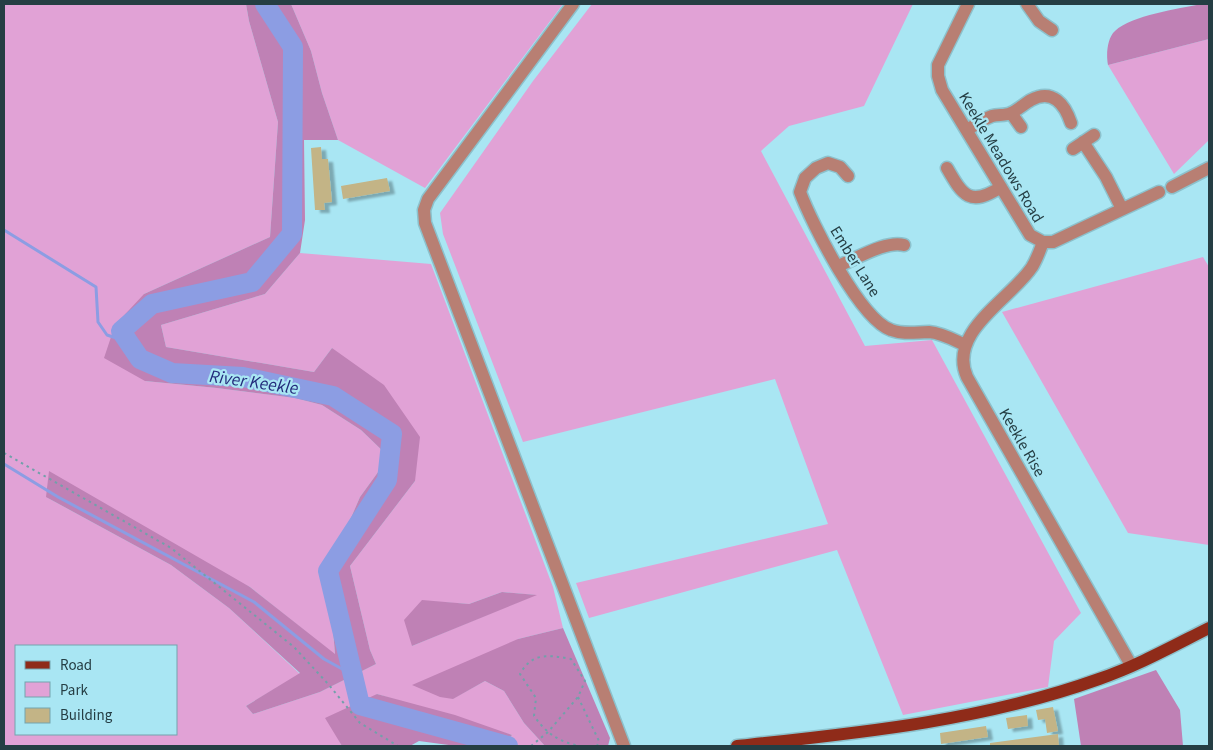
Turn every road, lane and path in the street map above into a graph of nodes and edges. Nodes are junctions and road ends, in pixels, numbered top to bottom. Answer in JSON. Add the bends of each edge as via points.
{"nodes":[{"id":1,"x":574,"y":4,"type":"edge"},
{"id":2,"x":968,"y":4,"type":"edge"},
{"id":3,"x":1027,"y":4,"type":"edge"},
{"id":4,"x":1052,"y":30,"type":"dead end"},
{"id":5,"x":1012,"y":113,"type":"junction"},
{"id":6,"x":1071,"y":123,"type":"dead end"},
{"id":7,"x":1020,"y":128,"type":"dead end"},
{"id":8,"x":968,"y":130,"type":"junction"},
{"id":9,"x":1094,"y":135,"type":"dead end"},
{"id":10,"x":947,"y":168,"type":"dead end"},
{"id":11,"x":1209,"y":168,"type":"edge"},
{"id":12,"x":848,"y":176,"type":"dead end"},
{"id":13,"x":1172,"y":186,"type":"dead end"},
{"id":14,"x":1001,"y":187,"type":"junction"},
{"id":15,"x":1160,"y":192,"type":"dead end"},
{"id":16,"x":1122,"y":208,"type":"junction"},
{"id":17,"x":1043,"y":242,"type":"junction"},
{"id":18,"x":904,"y":244,"type":"dead end"},
{"id":19,"x":838,"y":266,"type":"junction"},
{"id":20,"x":965,"y":345,"type":"junction"},
{"id":21,"x":4,"y":453,"type":"edge"},
{"id":22,"x":1209,"y":628,"type":"edge"},
{"id":23,"x":1131,"y":665,"type":"junction"},
{"id":24,"x":578,"y":697,"type":"junction"},
{"id":25,"x":548,"y":732,"type":"junction"},
{"id":26,"x":398,"y":746,"type":"edge"},
{"id":27,"x":531,"y":746,"type":"edge"},
{"id":28,"x":579,"y":746,"type":"edge"},
{"id":29,"x":597,"y":746,"type":"edge"},
{"id":30,"x":624,"y":746,"type":"edge"},
{"id":31,"x":737,"y":746,"type":"edge"}],
"edges":[{"from":1,"to":30,"type":"street","via":[[428,199],[424,210],[425,224]]},
{"from":2,"to":8,"type":"street","name":"Keekle Meadows Road","via":[[937,73],[942,90]]},
{"from":3,"to":4,"type":"street","via":[[1039,21]]},
{"from":5,"to":6,"type":"street","via":[[1033,99],[1048,96],[1064,106]]},
{"from":5,"to":7,"type":"street"},
{"from":5,"to":8,"type":"street","via":[[991,117]]},
{"from":8,"to":14,"type":"street","name":"Keekle Meadows Road"},
{"from":9,"to":16,"type":"street","via":[[1078,145],[1106,177]]},
{"from":10,"to":14,"type":"street","via":[[962,192],[970,197],[980,198]]},
{"from":11,"to":13,"type":"street"},
{"from":12,"to":19,"type":"street","name":"Ember Lane","via":[[840,166],[828,163],[805,178],[800,192],[813,223]]},
{"from":14,"to":17,"type":"street","name":"Keekle Meadows Road","via":[[1027,231]]},
{"from":15,"to":16,"type":"street","name":"Keekle Meadows Road"},
{"from":16,"to":17,"type":"street","name":"Keekle Meadows Road","via":[[1057,241]]},
{"from":17,"to":20,"type":"street","via":[[1032,267],[974,328]]},
{"from":18,"to":19,"type":"street","via":[[887,245]]},
{"from":19,"to":20,"type":"street","name":"Ember Lane","via":[[855,296],[878,322],[890,330],[931,332]]},
{"from":20,"to":23,"type":"street","name":"Keekle Rise","via":[[963,363],[967,377]]},
{"from":21,"to":26,"type":"path","via":[[170,548],[294,647],[360,723]]},
{"from":22,"to":23,"type":"main road"},
{"from":23,"to":31,"type":"main road","via":[[1100,679],[976,714],[907,727]]},
{"from":24,"to":25,"type":"path"},
{"from":24,"to":25,"type":"path","via":[[585,681],[571,658],[534,658],[524,666],[520,674],[536,698],[534,716]]},
{"from":24,"to":29,"type":"path","via":[[599,741]]},
{"from":25,"to":27,"type":"path"},
{"from":25,"to":28,"type":"path","via":[[562,742]]}]}
